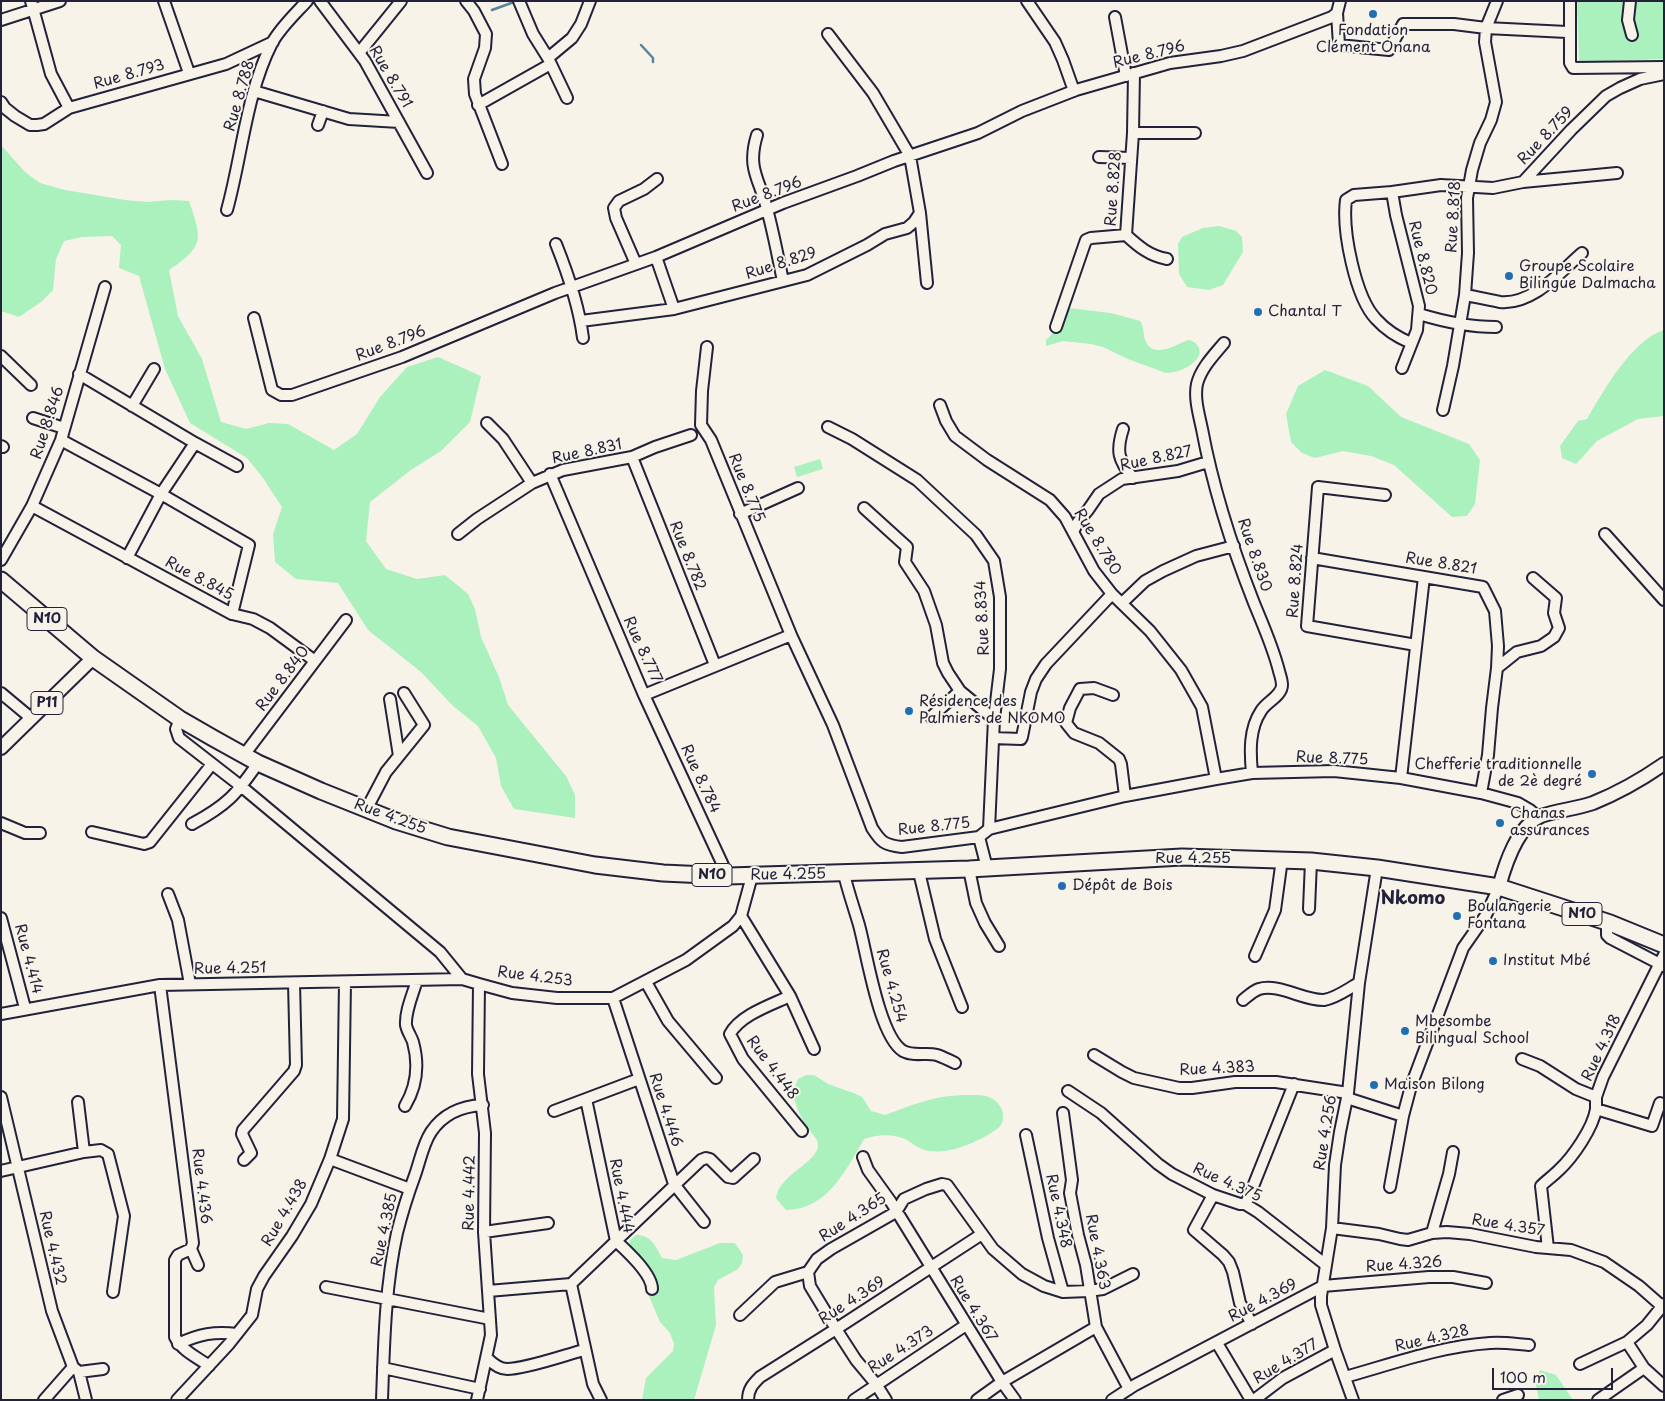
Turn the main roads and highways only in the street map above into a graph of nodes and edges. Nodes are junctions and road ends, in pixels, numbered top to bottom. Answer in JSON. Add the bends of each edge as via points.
{"nodes":[{"id":1,"x":1,"y":580,"type":"edge"},
{"id":2,"x":93,"y":658,"type":"junction"},
{"id":3,"x":1,"y":748,"type":"edge"},
{"id":4,"x":1664,"y":764,"type":"edge"},
{"id":5,"x":1499,"y":887,"type":"junction"},
{"id":6,"x":1664,"y":944,"type":"edge"}],
"edges":[{"from":1,"to":2,"type":"highway","number":"N10"},
{"from":2,"to":3,"type":"main road","number":"P11"},
{"from":2,"to":5,"type":"highway","name":"Rue 4.255","number":"N10","via":[[180,719],[258,763],[396,822],[448,837],[534,854],[663,873],[728,876],[969,870],[1182,857],[1282,859],[1377,868]]},
{"from":4,"to":5,"type":"main road","via":[[1616,794],[1591,804],[1538,817],[1516,841]]},
{"from":5,"to":6,"type":"highway","number":"N10"}]}
